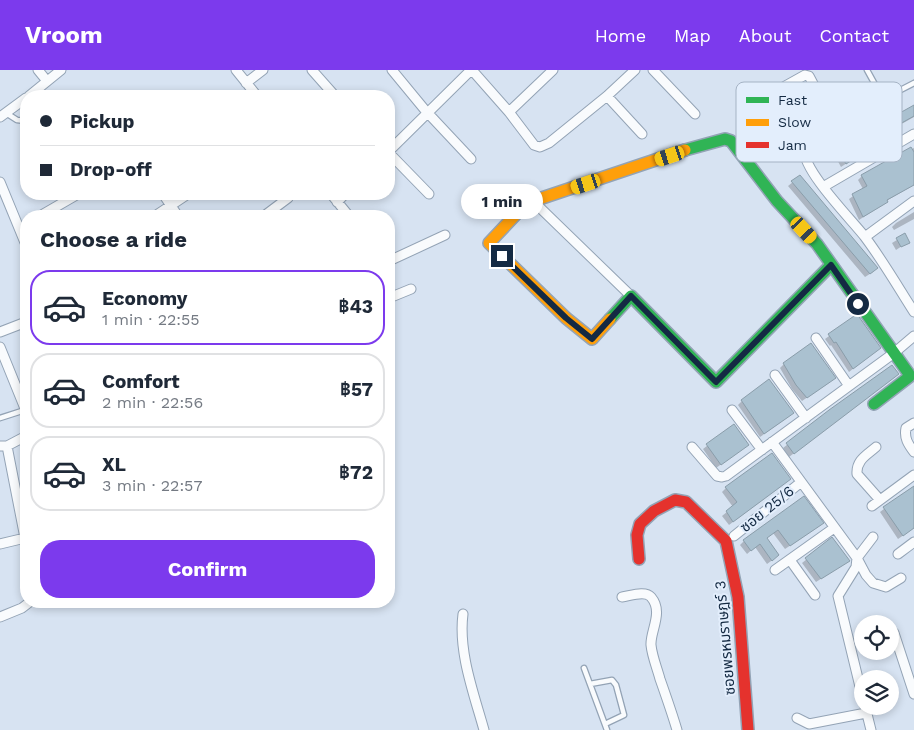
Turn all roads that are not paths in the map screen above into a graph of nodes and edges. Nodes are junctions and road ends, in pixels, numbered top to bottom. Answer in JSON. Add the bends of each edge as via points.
{"nodes":[{"id":1,"x":38,"y":70,"type":"edge"},
{"id":2,"x":61,"y":70,"type":"edge"},
{"id":3,"x":236,"y":70,"type":"edge"},
{"id":4,"x":263,"y":70,"type":"edge"},
{"id":5,"x":312,"y":70,"type":"edge"},
{"id":6,"x":392,"y":70,"type":"edge"},
{"id":7,"x":471,"y":70,"type":"edge"},
{"id":8,"x":553,"y":70,"type":"edge"},
{"id":9,"x":635,"y":70,"type":"edge"},
{"id":10,"x":653,"y":70,"type":"edge"},
{"id":11,"x":868,"y":70,"type":"edge"},
{"id":12,"x":47,"y":81,"type":"junction"},
{"id":13,"x":793,"y":82,"type":"edge"},
{"id":14,"x":813,"y":82,"type":"edge"},
{"id":15,"x":874,"y":82,"type":"edge"},
{"id":16,"x":246,"y":83,"type":"junction"},
{"id":17,"x":914,"y":83,"type":"edge"},
{"id":18,"x":902,"y":89,"type":"edge"},
{"id":19,"x":36,"y":90,"type":"edge"},
{"id":20,"x":252,"y":90,"type":"edge"},
{"id":21,"x":330,"y":90,"type":"edge"},
{"id":22,"x":606,"y":96,"type":"junction"},
{"id":23,"x":20,"y":103,"type":"edge"},
{"id":24,"x":427,"y":112,"type":"junction"},
{"id":25,"x":509,"y":112,"type":"junction"},
{"id":26,"x":695,"y":114,"type":"dead end"},
{"id":27,"x":3,"y":115,"type":"edge"},
{"id":28,"x":20,"y":120,"type":"edge"},
{"id":29,"x":642,"y":134,"type":"dead end"},
{"id":30,"x":914,"y":134,"type":"edge"},
{"id":31,"x":902,"y":141,"type":"edge"},
{"id":32,"x":395,"y":146,"type":"edge"},
{"id":33,"x":736,"y":148,"type":"edge"},
{"id":34,"x":395,"y":158,"type":"edge"},
{"id":35,"x":471,"y":159,"type":"dead end"},
{"id":36,"x":747,"y":162,"type":"edge"},
{"id":37,"x":808,"y":162,"type":"edge"},
{"id":38,"x":866,"y":162,"type":"edge"},
{"id":39,"x":0,"y":182,"type":"edge"},
{"id":40,"x":823,"y":187,"type":"junction"},
{"id":41,"x":429,"y":194,"type":"dead end"},
{"id":42,"x":68,"y":200,"type":"edge"},
{"id":43,"x":167,"y":200,"type":"edge"},
{"id":44,"x":180,"y":200,"type":"edge"},
{"id":45,"x":286,"y":200,"type":"edge"},
{"id":46,"x":336,"y":200,"type":"edge"},
{"id":47,"x":533,"y":201,"type":"junction"},
{"id":48,"x":914,"y":201,"type":"edge"},
{"id":49,"x":171,"y":206,"type":"junction"},
{"id":50,"x":50,"y":210,"type":"edge"},
{"id":51,"x":165,"y":210,"type":"edge"},
{"id":52,"x":174,"y":210,"type":"edge"},
{"id":53,"x":273,"y":210,"type":"edge"},
{"id":54,"x":344,"y":210,"type":"edge"},
{"id":55,"x":20,"y":221,"type":"edge"},
{"id":56,"x":444,"y":235,"type":"dead end"},
{"id":57,"x":865,"y":237,"type":"junction"},
{"id":58,"x":395,"y":257,"type":"edge"},
{"id":59,"x":831,"y":265,"type":"junction"},
{"id":60,"x":411,"y":289,"type":"dead end"},
{"id":61,"x":395,"y":296,"type":"edge"},
{"id":62,"x":631,"y":296,"type":"junction"},
{"id":63,"x":914,"y":312,"type":"edge"},
{"id":64,"x":20,"y":324,"type":"edge"},
{"id":65,"x":0,"y":332,"type":"edge"},
{"id":66,"x":914,"y":336,"type":"edge"},
{"id":67,"x":816,"y":338,"type":"dead end"},
{"id":68,"x":0,"y":346,"type":"edge"},
{"id":69,"x":894,"y":353,"type":"junction"},
{"id":70,"x":775,"y":375,"type":"dead end"},
{"id":71,"x":849,"y":386,"type":"junction"},
{"id":72,"x":20,"y":395,"type":"edge"},
{"id":73,"x":874,"y":404,"type":"dead end"},
{"id":74,"x":732,"y":410,"type":"dead end"},
{"id":75,"x":20,"y":412,"type":"edge"},
{"id":76,"x":0,"y":418,"type":"edge"},
{"id":77,"x":806,"y":418,"type":"junction"},
{"id":78,"x":914,"y":423,"type":"edge"},
{"id":79,"x":20,"y":439,"type":"edge"},
{"id":80,"x":772,"y":442,"type":"junction"},
{"id":81,"x":4,"y":446,"type":"edge"},
{"id":82,"x":692,"y":447,"type":"dead end"},
{"id":83,"x":876,"y":447,"type":"dead end"},
{"id":84,"x":762,"y":450,"type":"junction"},
{"id":85,"x":914,"y":452,"type":"edge"},
{"id":86,"x":914,"y":475,"type":"edge"},
{"id":87,"x":800,"y":483,"type":"junction"},
{"id":88,"x":20,"y":518,"type":"edge"},
{"id":89,"x":834,"y":528,"type":"junction"},
{"id":90,"x":734,"y":536,"type":"dead end"},
{"id":91,"x":873,"y":537,"type":"dead end"},
{"id":92,"x":20,"y":541,"type":"edge"},
{"id":93,"x":914,"y":542,"type":"edge"},
{"id":94,"x":0,"y":544,"type":"edge"},
{"id":95,"x":898,"y":554,"type":"dead end"},
{"id":96,"x":857,"y":558,"type":"junction"},
{"id":97,"x":639,"y":559,"type":"dead end"},
{"id":98,"x":790,"y":560,"type":"junction"},
{"id":99,"x":775,"y":570,"type":"dead end"},
{"id":100,"x":901,"y":578,"type":"dead end"},
{"id":101,"x":815,"y":595,"type":"dead end"},
{"id":102,"x":622,"y":597,"type":"dead end"},
{"id":103,"x":22,"y":608,"type":"edge"},
{"id":104,"x":463,"y":614,"type":"dead end"},
{"id":105,"x":0,"y":617,"type":"edge"},
{"id":106,"x":899,"y":648,"type":"edge"},
{"id":107,"x":584,"y":668,"type":"dead end"},
{"id":108,"x":856,"y":670,"type":"edge"},
{"id":109,"x":590,"y":684,"type":"junction"},
{"id":110,"x":914,"y":694,"type":"edge"},
{"id":111,"x":854,"y":713,"type":"edge"},
{"id":112,"x":867,"y":715,"type":"edge"},
{"id":113,"x":797,"y":718,"type":"dead end"},
{"id":114,"x":605,"y":724,"type":"junction"},
{"id":115,"x":484,"y":730,"type":"edge"},
{"id":116,"x":607,"y":730,"type":"edge"},
{"id":117,"x":677,"y":730,"type":"edge"},
{"id":118,"x":748,"y":730,"type":"edge"},
{"id":119,"x":871,"y":730,"type":"edge"}],
"edges":[{"from":1,"to":12,"type":"street"},
{"from":2,"to":12,"type":"street"},
{"from":3,"to":16,"type":"street"},
{"from":4,"to":16,"type":"street"},
{"from":5,"to":21,"type":"street"},
{"from":6,"to":24,"type":"street"},
{"from":7,"to":24,"type":"street"},
{"from":7,"to":25,"type":"street"},
{"from":8,"to":25,"type":"street"},
{"from":9,"to":22,"type":"street"},
{"from":10,"to":26,"type":"street"},
{"from":11,"to":15,"type":"lane"},
{"from":12,"to":19,"type":"street"},
{"from":13,"to":14,"type":"street","via":[[806,75]]},
{"from":16,"to":20,"type":"street"},
{"from":17,"to":18,"type":"lane"},
{"from":22,"to":25,"type":"street","via":[[540,147],[534,145]]},
{"from":22,"to":29,"type":"street"},
{"from":23,"to":27,"type":"street"},
{"from":24,"to":32,"type":"street"},
{"from":24,"to":35,"type":"street"},
{"from":27,"to":28,"type":"lane"},
{"from":30,"to":31,"type":"street"},
{"from":33,"to":47,"type":"street","via":[[725,139],[704,144]]},
{"from":34,"to":41,"type":"street"},
{"from":36,"to":59,"type":"street"},
{"from":37,"to":40,"type":"street"},
{"from":38,"to":40,"type":"street"},
{"from":39,"to":55,"type":"street"},
{"from":40,"to":57,"type":"street"},
{"from":42,"to":50,"type":"street"},
{"from":43,"to":49,"type":"street"},
{"from":44,"to":49,"type":"street"},
{"from":45,"to":53,"type":"street"},
{"from":46,"to":54,"type":"street"},
{"from":47,"to":62,"type":"street"},
{"from":47,"to":62,"type":"street","via":[[489,243],[566,318],[592,339]]},
{"from":48,"to":57,"type":"street"},
{"from":49,"to":51,"type":"street"},
{"from":49,"to":52,"type":"street"},
{"from":56,"to":58,"type":"street"},
{"from":57,"to":63,"type":"street"},
{"from":59,"to":62,"type":"street","via":[[716,382]]},
{"from":59,"to":69,"type":"street"},
{"from":60,"to":61,"type":"street"},
{"from":64,"to":65,"type":"street"},
{"from":66,"to":69,"type":"street"},
{"from":67,"to":71,"type":"street"},
{"from":68,"to":72,"type":"street"},
{"from":69,"to":71,"type":"street"},
{"from":69,"to":73,"type":"street","via":[[909,377]]},
{"from":70,"to":77,"type":"street"},
{"from":71,"to":77,"type":"street"},
{"from":74,"to":84,"type":"street"},
{"from":75,"to":76,"type":"lane"},
{"from":77,"to":80,"type":"street"},
{"from":78,"to":85,"type":"street","via":[[906,428],[905,435]]},
{"from":79,"to":81,"type":"street"},
{"from":80,"to":84,"type":"street"},
{"from":80,"to":87,"type":"street"},
{"from":81,"to":88,"type":"street"},
{"from":82,"to":84,"type":"street","via":[[717,476],[722,477]]},
{"from":83,"to":86,"type":"street","via":[[860,460],[857,468],[857,474],[876,503]]},
{"from":87,"to":89,"type":"street"},
{"from":87,"to":90,"type":"street","name":"ซอย 25/6"},
{"from":89,"to":96,"type":"street"},
{"from":89,"to":98,"type":"street"},
{"from":91,"to":96,"type":"street"},
{"from":92,"to":94,"type":"street"},
{"from":93,"to":95,"type":"street"},
{"from":96,"to":100,"type":"street","via":[[866,575],[878,586],[888,587]]},
{"from":96,"to":108,"type":"street","via":[[856,567],[838,596]]},
{"from":97,"to":118,"type":"street","name":"ซอยพรหมราษฎร์ 3","via":[[640,522],[674,501],[686,502],[726,541],[738,597]]},
{"from":98,"to":99,"type":"street"},
{"from":98,"to":101,"type":"street"},
{"from":102,"to":117,"type":"street","via":[[645,593],[653,601],[656,626],[651,644]]},
{"from":103,"to":105,"type":"street"},
{"from":104,"to":115,"type":"street","via":[[467,663]]},
{"from":106,"to":110,"type":"street"},
{"from":107,"to":109,"type":"lane"},
{"from":109,"to":114,"type":"lane"},
{"from":109,"to":114,"type":"lane","via":[[612,680],[616,684],[624,715]]},
{"from":111,"to":113,"type":"street","via":[[809,724]]},
{"from":112,"to":119,"type":"street"},
{"from":114,"to":116,"type":"lane"}]}
